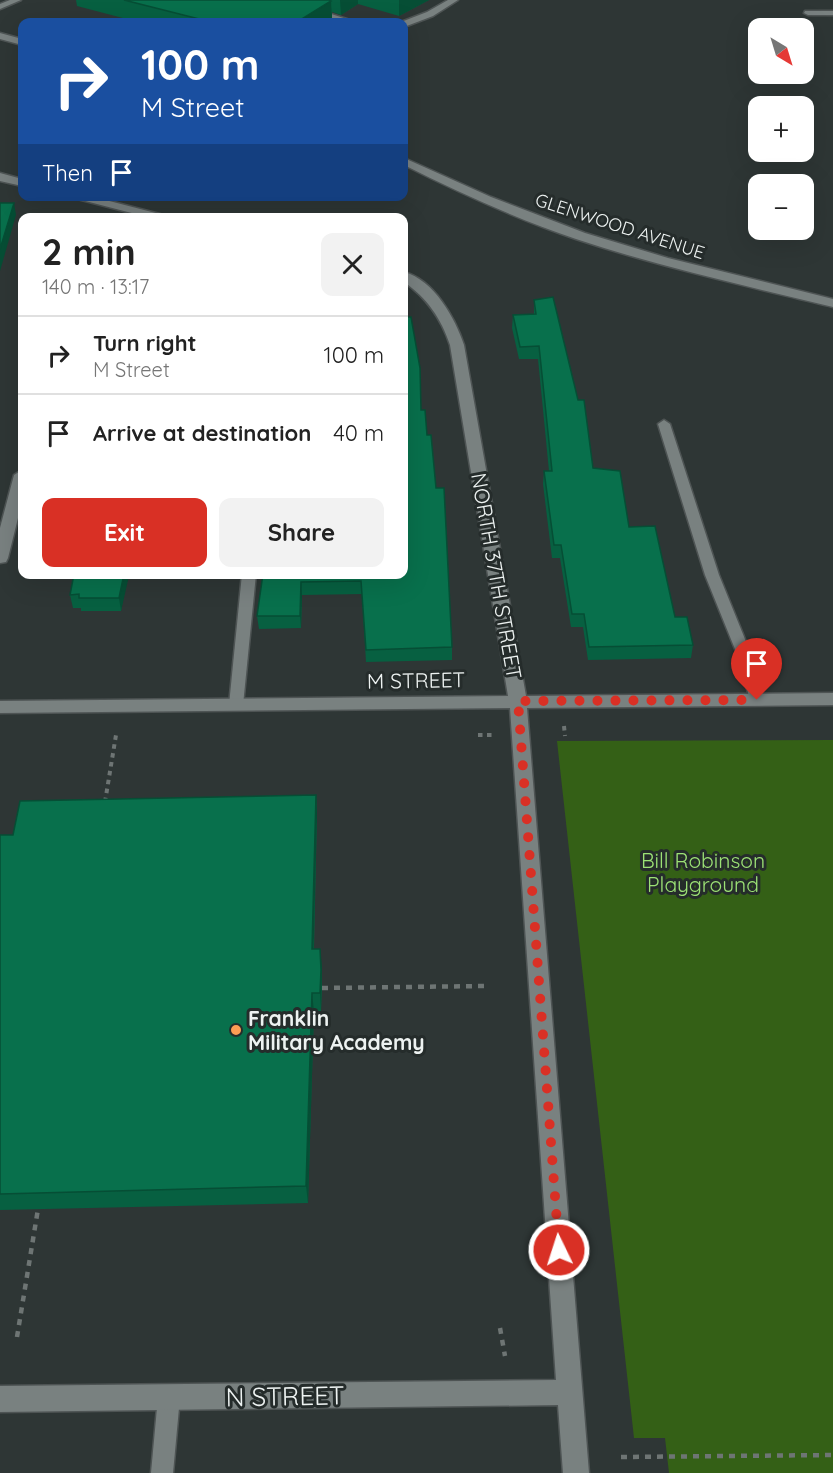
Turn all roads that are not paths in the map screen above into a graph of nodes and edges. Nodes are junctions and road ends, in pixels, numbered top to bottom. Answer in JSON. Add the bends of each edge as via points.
{"nodes":[{"id":1,"x":17,"y":0,"type":"edge"},
{"id":2,"x":279,"y":0,"type":"edge"},
{"id":3,"x":454,"y":0,"type":"edge"},
{"id":4,"x":0,"y":7,"type":"edge"},
{"id":5,"x":807,"y":13,"type":"dead end"},
{"id":6,"x":833,"y":13,"type":"edge"},
{"id":7,"x":339,"y":18,"type":"edge"},
{"id":8,"x":408,"y":22,"type":"edge"},
{"id":9,"x":0,"y":36,"type":"edge"},
{"id":10,"x":18,"y":41,"type":"edge"},
{"id":11,"x":408,"y":162,"type":"edge"},
{"id":12,"x":0,"y":177,"type":"edge"},
{"id":13,"x":18,"y":182,"type":"edge"},
{"id":14,"x":90,"y":201,"type":"edge"},
{"id":15,"x":97,"y":203,"type":"junction"},
{"id":16,"x":94,"y":213,"type":"edge"},
{"id":17,"x":146,"y":213,"type":"edge"},
{"id":18,"x":408,"y":279,"type":"edge"},
{"id":19,"x":833,"y":303,"type":"edge"},
{"id":20,"x":664,"y":424,"type":"dead end"},
{"id":21,"x":18,"y":490,"type":"edge"},
{"id":22,"x":0,"y":558,"type":"edge"},
{"id":23,"x":249,"y":579,"type":"edge"},
{"id":24,"x":833,"y":699,"type":"edge"},
{"id":25,"x":757,"y":700,"type":"junction"},
{"id":26,"x":518,"y":701,"type":"junction"},
{"id":27,"x":236,"y":705,"type":"junction"},
{"id":28,"x":0,"y":707,"type":"edge"},
{"id":29,"x":570,"y":1392,"type":"junction"},
{"id":30,"x":170,"y":1398,"type":"junction"},
{"id":31,"x":0,"y":1399,"type":"edge"},
{"id":32,"x":162,"y":1473,"type":"edge"},
{"id":33,"x":576,"y":1473,"type":"edge"}],
"edges":[{"from":1,"to":4,"type":"lane"},
{"from":2,"to":7,"type":"lane"},
{"from":3,"to":8,"type":"lane"},
{"from":5,"to":6,"type":"lane"},
{"from":9,"to":10,"type":"street"},
{"from":11,"to":19,"type":"street","name":"GLENWOOD AVENUE","via":[[500,206],[609,245]]},
{"from":12,"to":13,"type":"street"},
{"from":14,"to":15,"type":"street"},
{"from":15,"to":16,"type":"street"},
{"from":15,"to":17,"type":"street"},
{"from":18,"to":26,"type":"street","name":"NORTH 37TH STREET","via":[[445,314],[457,345]]},
{"from":20,"to":25,"type":"lane"},
{"from":21,"to":22,"type":"street"},
{"from":23,"to":27,"type":"lane"},
{"from":24,"to":25,"type":"street","name":"M STREET"},
{"from":25,"to":26,"type":"street","name":"M STREET"},
{"from":26,"to":27,"type":"street","name":"M STREET"},
{"from":26,"to":29,"type":"street","name":"NORTH 37TH STREET"},
{"from":27,"to":28,"type":"street","name":"M STREET"},
{"from":29,"to":30,"type":"street","name":"N STREET"},
{"from":29,"to":33,"type":"street","name":"NORTH 37TH STREET"},
{"from":30,"to":31,"type":"street","name":"N STREET"},
{"from":30,"to":32,"type":"lane"}]}
